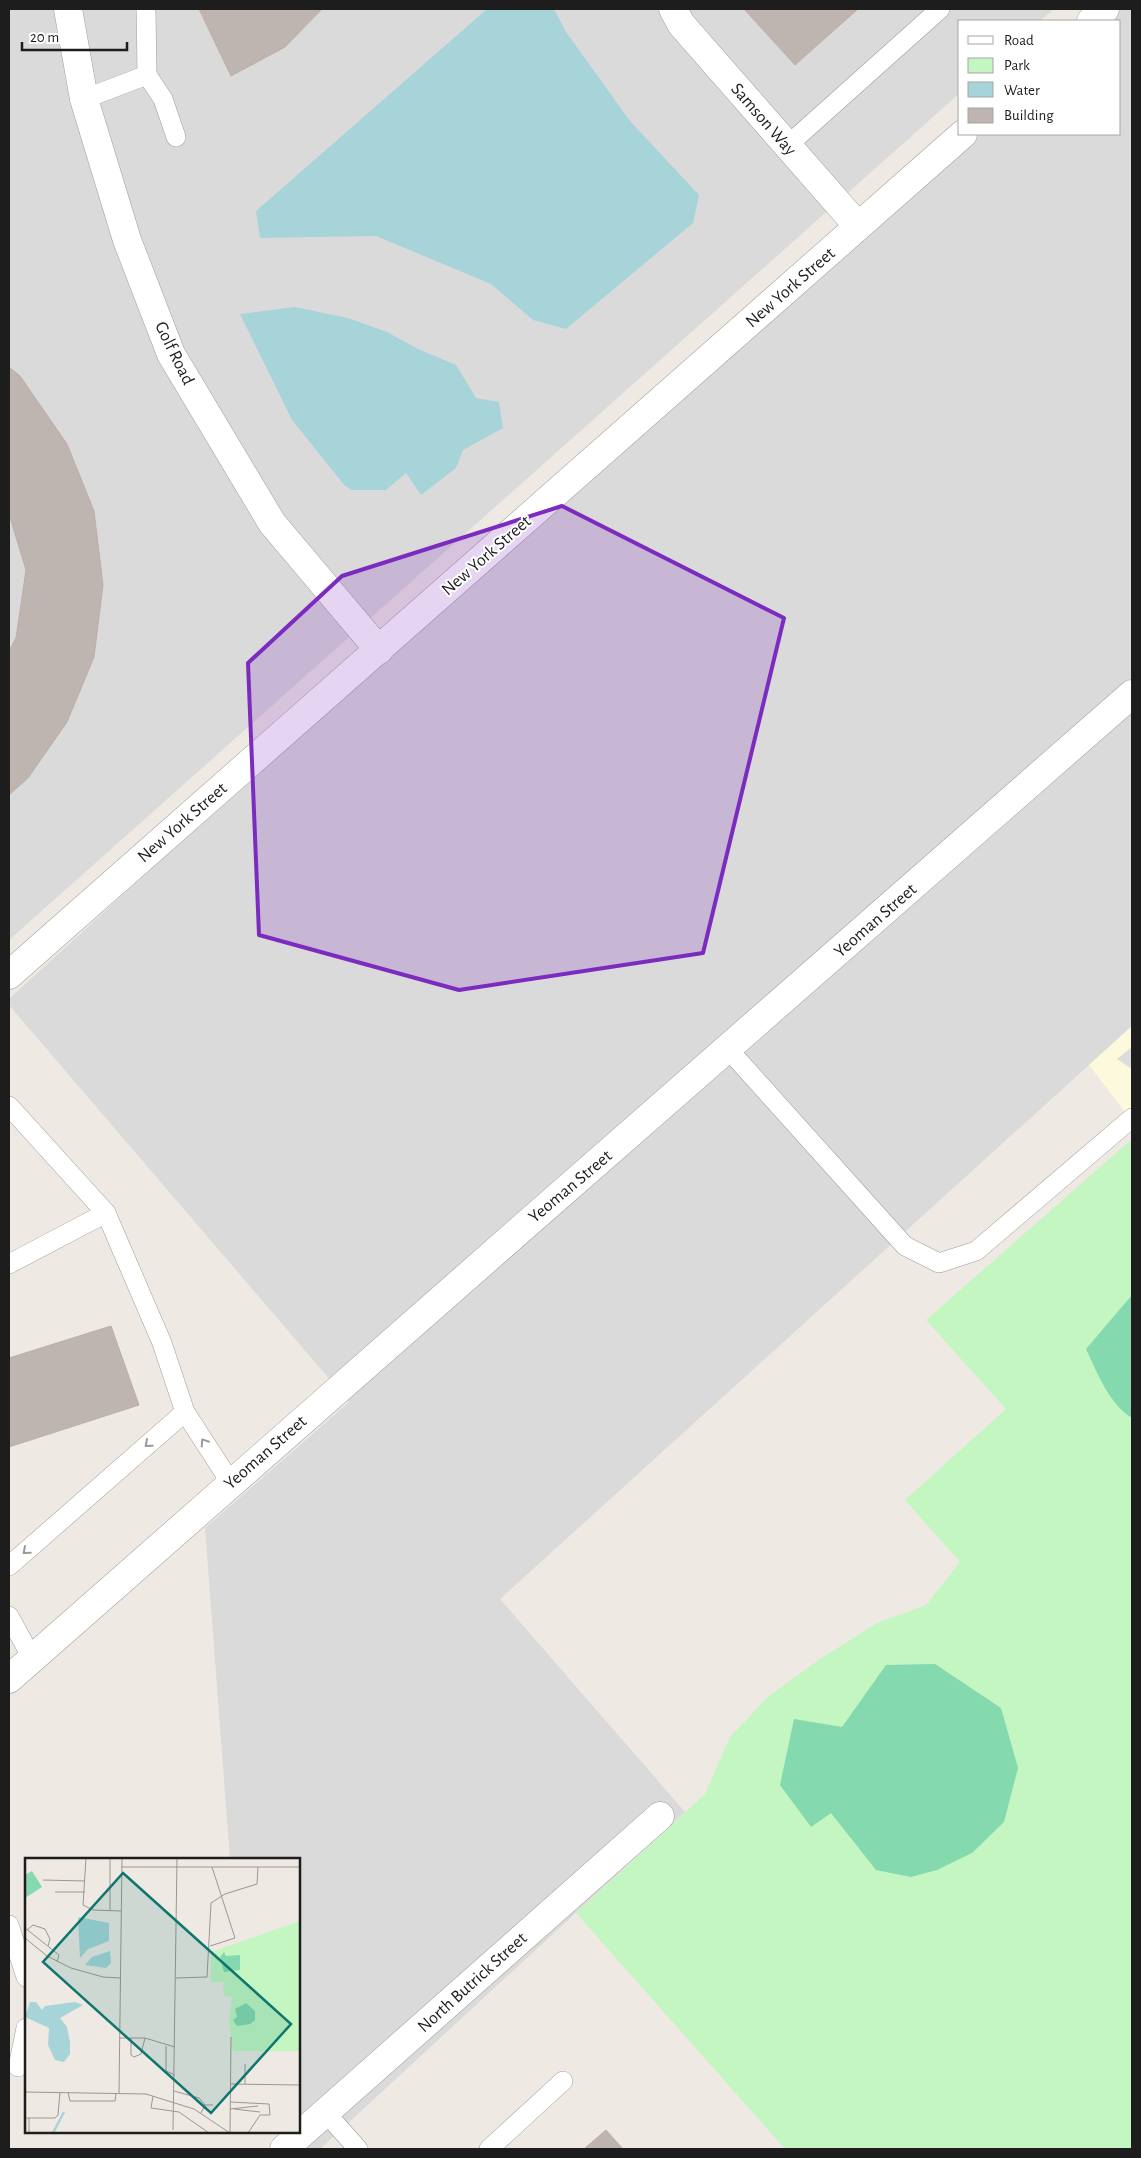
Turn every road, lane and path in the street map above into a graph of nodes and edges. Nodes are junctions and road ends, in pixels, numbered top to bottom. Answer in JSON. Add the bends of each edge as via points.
{"nodes":[{"id":1,"x":68,"y":9,"type":"edge"},
{"id":2,"x":146,"y":9,"type":"edge"},
{"id":3,"x":673,"y":9,"type":"edge"},
{"id":4,"x":940,"y":9,"type":"edge"},
{"id":5,"x":1105,"y":9,"type":"edge"},
{"id":6,"x":1092,"y":20,"type":"edge"},
{"id":7,"x":147,"y":75,"type":"junction"},
{"id":8,"x":84,"y":99,"type":"junction"},
{"id":9,"x":962,"y":135,"type":"edge"},
{"id":10,"x":176,"y":137,"type":"dead end"},
{"id":11,"x":788,"y":145,"type":"junction"},
{"id":12,"x":858,"y":226,"type":"junction"},
{"id":13,"x":379,"y":650,"type":"junction"},
{"id":14,"x":1132,"y":694,"type":"edge"},
{"id":15,"x":9,"y":975,"type":"edge"},
{"id":16,"x":728,"y":1049,"type":"junction"},
{"id":17,"x":10,"y":1111,"type":"edge"},
{"id":18,"x":1132,"y":1118,"type":"edge"},
{"id":19,"x":106,"y":1213,"type":"junction"},
{"id":20,"x":9,"y":1264,"type":"edge"},
{"id":21,"x":185,"y":1412,"type":"junction"},
{"id":22,"x":231,"y":1482,"type":"junction"},
{"id":23,"x":9,"y":1566,"type":"edge"},
{"id":24,"x":9,"y":1616,"type":"edge"},
{"id":25,"x":32,"y":1658,"type":"junction"},
{"id":26,"x":9,"y":1679,"type":"edge"},
{"id":27,"x":660,"y":1816,"type":"dead end"},
{"id":28,"x":9,"y":1925,"type":"edge"},
{"id":29,"x":25,"y":1974,"type":"edge"},
{"id":30,"x":25,"y":2033,"type":"edge"},
{"id":31,"x":18,"y":2071,"type":"edge"},
{"id":32,"x":563,"y":2081,"type":"dead end"},
{"id":33,"x":325,"y":2112,"type":"junction"},
{"id":34,"x":284,"y":2149,"type":"edge"},
{"id":35,"x":358,"y":2149,"type":"edge"},
{"id":36,"x":489,"y":2149,"type":"edge"}],
"edges":[{"from":1,"to":8,"type":"street","name":"Golf Road"},
{"from":2,"to":7,"type":"lane"},
{"from":3,"to":11,"type":"street","name":"Samson Way","via":[[682,24]]},
{"from":4,"to":11,"type":"lane"},
{"from":5,"to":6,"type":"street"},
{"from":7,"to":8,"type":"lane"},
{"from":7,"to":10,"type":"lane","via":[[163,99]]},
{"from":8,"to":13,"type":"street","name":"Golf Road","via":[[127,240],[171,354],[272,523]]},
{"from":9,"to":12,"type":"street","name":"New York Street"},
{"from":11,"to":12,"type":"street","name":"Samson Way"},
{"from":12,"to":13,"type":"street","name":"New York Street"},
{"from":13,"to":15,"type":"street","name":"New York Street"},
{"from":14,"to":16,"type":"street","name":"Yeoman Street"},
{"from":16,"to":18,"type":"lane","via":[[905,1246],[939,1262],[976,1251]]},
{"from":16,"to":22,"type":"street","name":"Yeoman Street"},
{"from":17,"to":19,"type":"lane"},
{"from":19,"to":20,"type":"lane"},
{"from":19,"to":21,"type":"lane","via":[[162,1343]]},
{"from":22,"to":21,"type":"lane","one_way":true},
{"from":21,"to":23,"type":"lane","one_way":true},
{"from":22,"to":25,"type":"street","name":"Yeoman Street"},
{"from":24,"to":25,"type":"lane"},
{"from":25,"to":26,"type":"street","name":"Yeoman Street"},
{"from":27,"to":33,"type":"street","name":"North Butrick Street"},
{"from":28,"to":29,"type":"lane"},
{"from":30,"to":31,"type":"lane"},
{"from":32,"to":36,"type":"lane"},
{"from":33,"to":34,"type":"street","name":"North Butrick Street"},
{"from":33,"to":35,"type":"lane"}]}
